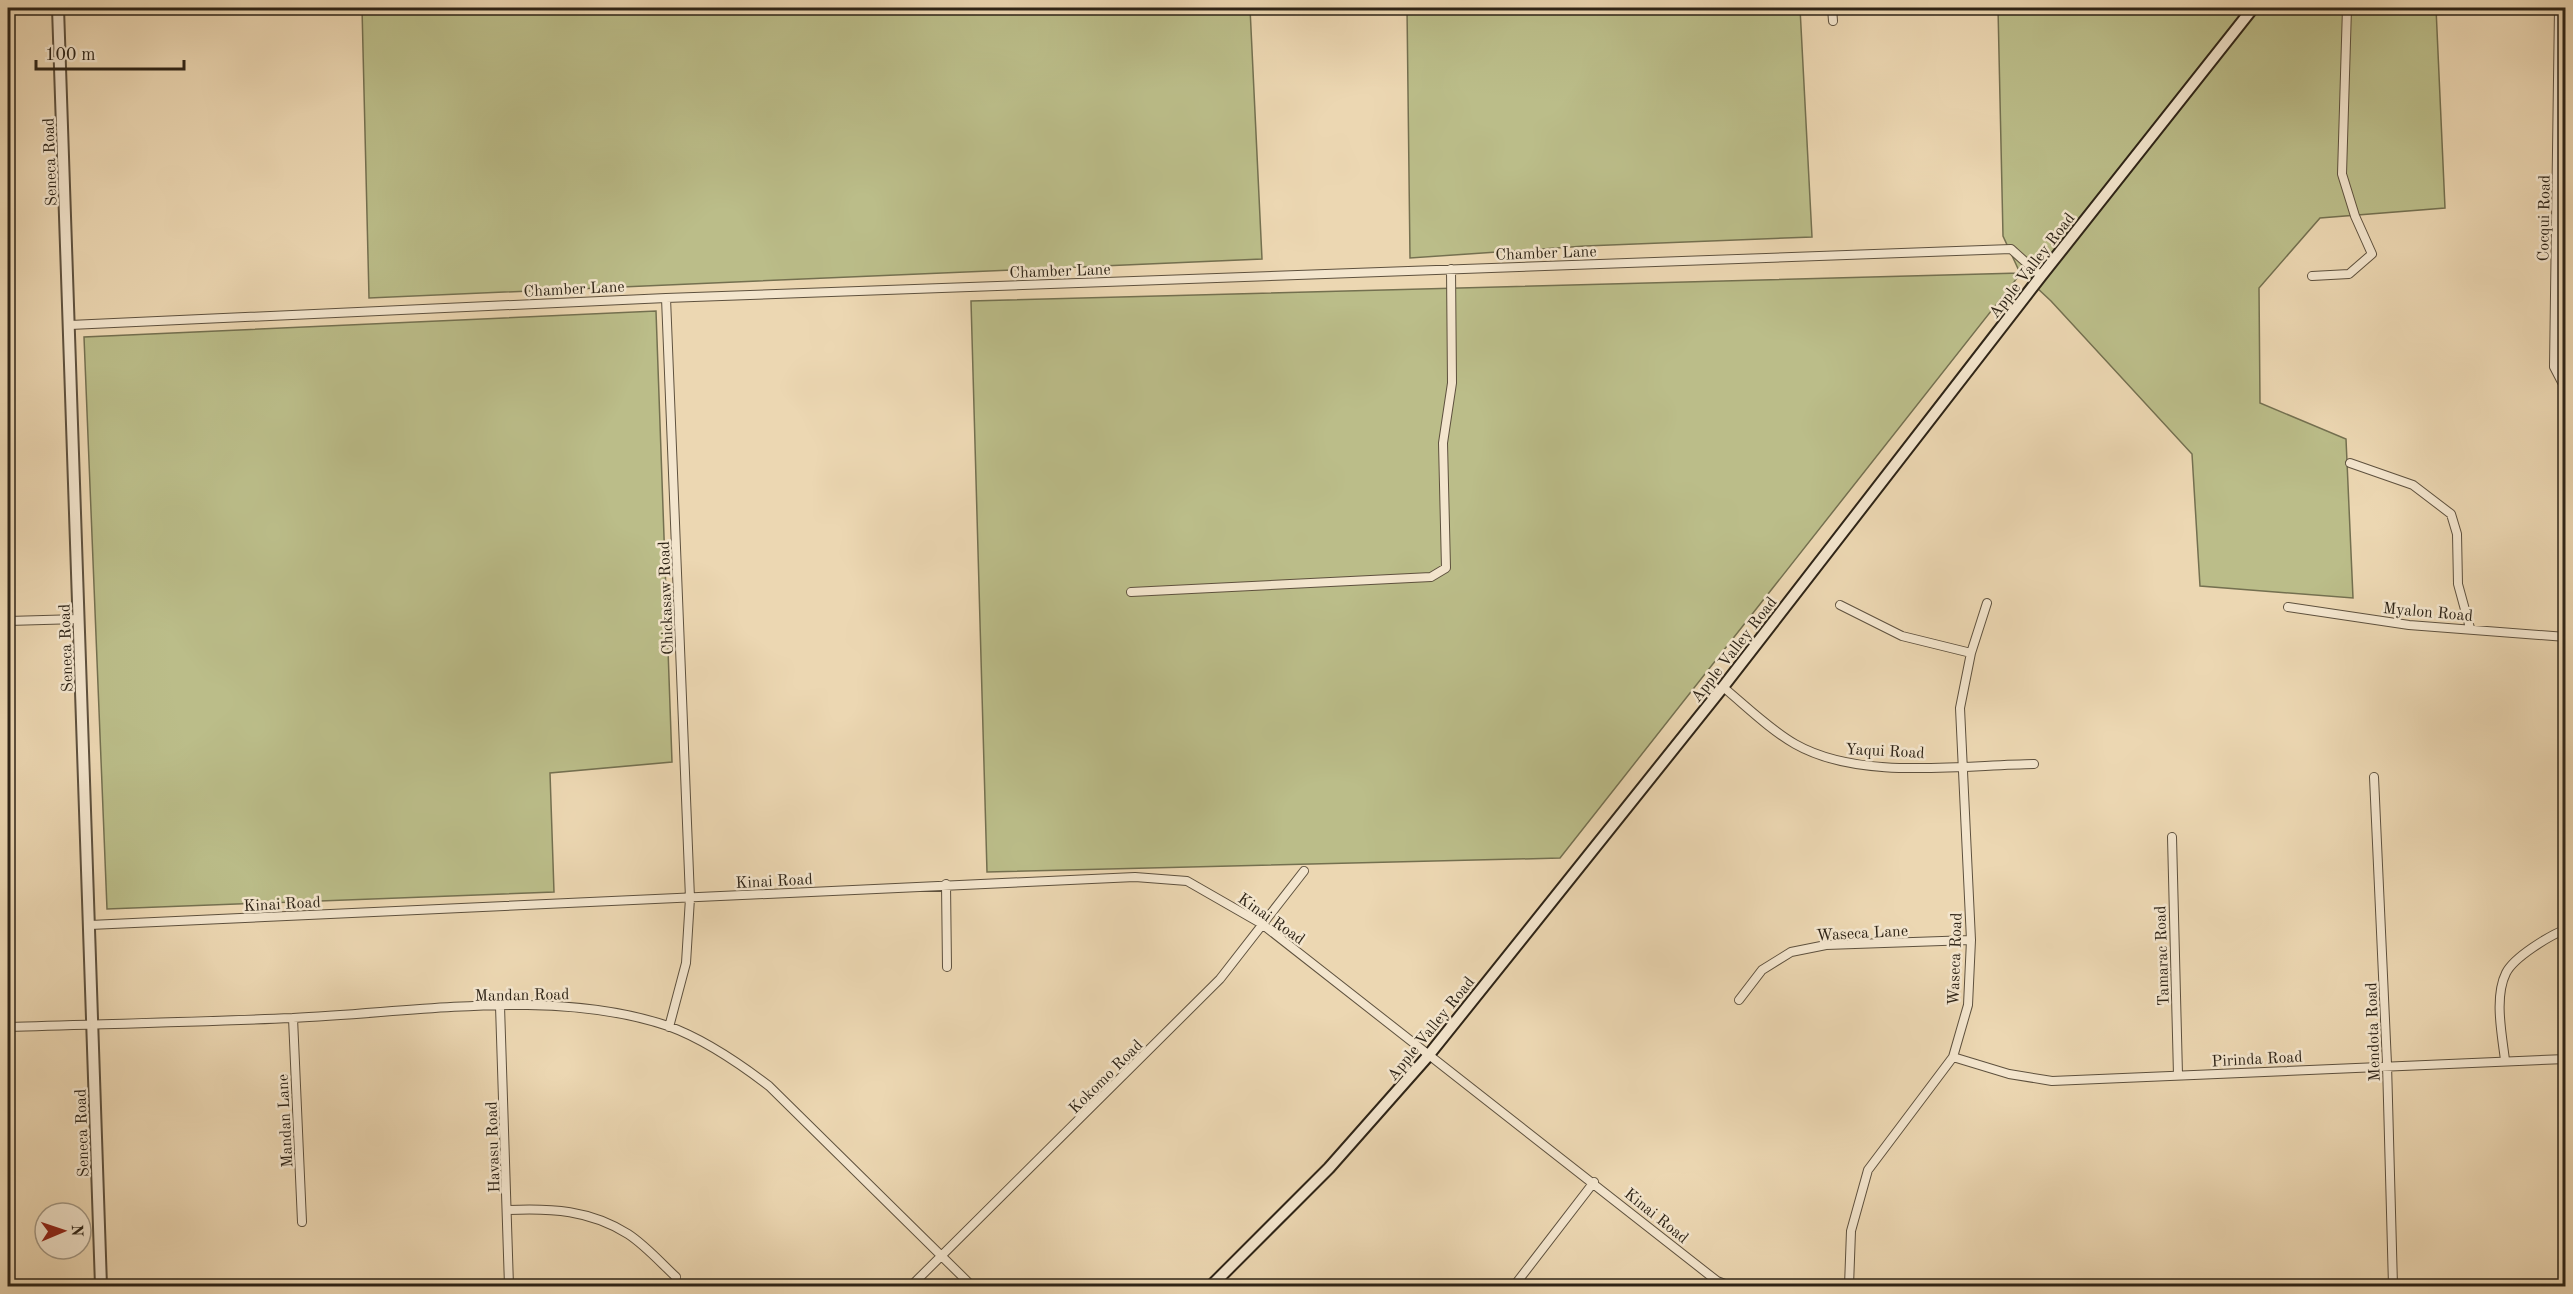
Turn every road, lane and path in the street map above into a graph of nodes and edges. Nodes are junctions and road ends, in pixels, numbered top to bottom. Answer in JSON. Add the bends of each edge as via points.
{"nodes":[{"id":1,"x":58,"y":8,"type":"edge"},
{"id":2,"x":1832,"y":8,"type":"edge"},
{"id":3,"x":2253,"y":8,"type":"edge"},
{"id":4,"x":2347,"y":8,"type":"edge"},
{"id":5,"x":2559,"y":8,"type":"edge"},
{"id":6,"x":1833,"y":21,"type":"dead end"},
{"id":7,"x":1451,"y":269,"type":"junction"},
{"id":8,"x":2041,"y":276,"type":"junction"},
{"id":9,"x":2312,"y":276,"type":"dead end"},
{"id":10,"x":666,"y":298,"type":"junction"},
{"id":11,"x":70,"y":325,"type":"junction"},
{"id":12,"x":2565,"y":390,"type":"edge"},
{"id":13,"x":2350,"y":463,"type":"dead end"},
{"id":14,"x":1131,"y":592,"type":"dead end"},
{"id":15,"x":1987,"y":603,"type":"dead end"},
{"id":16,"x":1840,"y":605,"type":"dead end"},
{"id":17,"x":2288,"y":607,"type":"dead end"},
{"id":18,"x":79,"y":619,"type":"junction"},
{"id":19,"x":8,"y":621,"type":"edge"},
{"id":20,"x":2470,"y":628,"type":"junction"},
{"id":21,"x":2565,"y":637,"type":"edge"},
{"id":22,"x":1971,"y":652,"type":"junction"},
{"id":23,"x":1723,"y":687,"type":"junction"},
{"id":24,"x":2034,"y":764,"type":"dead end"},
{"id":25,"x":1964,"y":765,"type":"junction"},
{"id":26,"x":2374,"y":777,"type":"dead end"},
{"id":27,"x":2172,"y":837,"type":"dead end"},
{"id":28,"x":1304,"y":871,"type":"dead end"},
{"id":29,"x":946,"y":884,"type":"junction"},
{"id":30,"x":690,"y":898,"type":"junction"},
{"id":31,"x":1262,"y":924,"type":"junction"},
{"id":32,"x":90,"y":925,"type":"junction"},
{"id":33,"x":2565,"y":929,"type":"edge"},
{"id":34,"x":1971,"y":940,"type":"junction"},
{"id":35,"x":947,"y":968,"type":"dead end"},
{"id":36,"x":1739,"y":1000,"type":"dead end"},
{"id":37,"x":500,"y":1006,"type":"junction"},
{"id":38,"x":293,"y":1018,"type":"junction"},
{"id":39,"x":93,"y":1024,"type":"junction"},
{"id":40,"x":8,"y":1027,"type":"edge"},
{"id":41,"x":669,"y":1027,"type":"junction"},
{"id":42,"x":1428,"y":1056,"type":"junction"},
{"id":43,"x":1953,"y":1057,"type":"junction"},
{"id":44,"x":2565,"y":1059,"type":"edge"},
{"id":45,"x":2505,"y":1060,"type":"junction"},
{"id":46,"x":2387,"y":1064,"type":"junction"},
{"id":47,"x":2178,"y":1075,"type":"junction"},
{"id":48,"x":1594,"y":1182,"type":"junction"},
{"id":49,"x":508,"y":1210,"type":"junction"},
{"id":50,"x":302,"y":1222,"type":"dead end"},
{"id":51,"x":943,"y":1256,"type":"junction"},
{"id":52,"x":676,"y":1277,"type":"dead end"},
{"id":53,"x":101,"y":1287,"type":"edge"},
{"id":54,"x":509,"y":1287,"type":"edge"},
{"id":55,"x":911,"y":1287,"type":"edge"},
{"id":56,"x":972,"y":1287,"type":"edge"},
{"id":57,"x":1211,"y":1287,"type":"edge"},
{"id":58,"x":1514,"y":1287,"type":"edge"},
{"id":59,"x":1730,"y":1287,"type":"edge"},
{"id":60,"x":1849,"y":1287,"type":"edge"},
{"id":61,"x":2394,"y":1287,"type":"edge"}],
"edges":[{"from":1,"to":11,"type":"main road","name":"Seneca Road"},
{"from":2,"to":6,"type":"street"},
{"from":3,"to":8,"type":"main road","name":"Apple Valley Road"},
{"from":4,"to":9,"type":"street","via":[[2342,174],[2372,254],[2349,274]]},
{"from":5,"to":12,"type":"street","name":"Cocqui Road","via":[[2554,367]]},
{"from":7,"to":8,"type":"street","name":"Chamber Lane","via":[[2012,249]]},
{"from":7,"to":10,"type":"street","name":"Chamber Lane"},
{"from":7,"to":14,"type":"street","via":[[1452,383],[1443,442],[1446,568],[1431,577]]},
{"from":8,"to":23,"type":"main road","name":"Apple Valley Road"},
{"from":10,"to":11,"type":"street","name":"Chamber Lane"},
{"from":10,"to":30,"type":"street","name":"Chickasaw Road"},
{"from":11,"to":18,"type":"main road","name":"Seneca Road"},
{"from":13,"to":20,"type":"street","via":[[2413,485],[2451,514],[2457,534],[2458,584]]},
{"from":15,"to":22,"type":"street","name":"Waseca Road"},
{"from":16,"to":22,"type":"street","via":[[1902,636]]},
{"from":17,"to":20,"type":"street","name":"Myalon Road","via":[[2409,625]]},
{"from":18,"to":19,"type":"street"},
{"from":18,"to":32,"type":"main road","name":"Seneca Road"},
{"from":20,"to":21,"type":"street","name":"Myalon Road"},
{"from":22,"to":25,"type":"street","name":"Waseca Road","via":[[1960,708]]},
{"from":23,"to":25,"type":"street","name":"Yaqui Road","via":[[1794,744],[1842,763],[1897,768]]},
{"from":23,"to":42,"type":"main road","name":"Apple Valley Road"},
{"from":24,"to":25,"type":"street","name":"Yaqui Road"},
{"from":25,"to":34,"type":"street","name":"Waseca Road"},
{"from":26,"to":46,"type":"street","name":"Mendota Road"},
{"from":27,"to":47,"type":"street","name":"Tamarac Road"},
{"from":28,"to":31,"type":"street","name":"Kokomo Road"},
{"from":29,"to":30,"type":"street","name":"Kinai Road"},
{"from":29,"to":31,"type":"street","name":"Kinai Road","via":[[1135,877],[1187,881]]},
{"from":29,"to":35,"type":"street"},
{"from":30,"to":32,"type":"street","name":"Kinai Road"},
{"from":30,"to":41,"type":"street","via":[[686,963]]},
{"from":31,"to":42,"type":"street","name":"Kinai Road"},
{"from":31,"to":51,"type":"street","name":"Kokomo Road","via":[[1212,986]]},
{"from":32,"to":39,"type":"main road","name":"Seneca Road"},
{"from":33,"to":45,"type":"street","via":[[2530,950],[2506,972],[2499,1011]]},
{"from":34,"to":36,"type":"street","name":"Waseca Lane","via":[[1826,945],[1791,952],[1762,970]]},
{"from":34,"to":43,"type":"street","name":"Waseca Road","via":[[1968,1005]]},
{"from":37,"to":38,"type":"street","name":"Mandan Road"},
{"from":37,"to":41,"type":"street","name":"Mandan Road","via":[[568,1005]]},
{"from":37,"to":49,"type":"street","name":"Havasu Road"},
{"from":38,"to":39,"type":"street","name":"Mandan Road"},
{"from":38,"to":50,"type":"street","name":"Mandan Lane"},
{"from":39,"to":40,"type":"street","name":"Mandan Road"},
{"from":39,"to":53,"type":"main road","name":"Seneca Road"},
{"from":41,"to":51,"type":"street","name":"Mandan Road","via":[[736,1061],[770,1086]]},
{"from":42,"to":48,"type":"street","name":"Kinai Road"},
{"from":42,"to":57,"type":"main road","name":"Apple Valley Road","via":[[1329,1168]]},
{"from":43,"to":47,"type":"street","name":"Pirinda Road","via":[[2009,1074],[2052,1081]]},
{"from":43,"to":60,"type":"street","name":"Waseca Road","via":[[1868,1170],[1851,1231]]},
{"from":44,"to":45,"type":"street","name":"Pirinda Road"},
{"from":45,"to":46,"type":"street","name":"Pirinda Road"},
{"from":46,"to":47,"type":"street","name":"Pirinda Road"},
{"from":46,"to":61,"type":"street","name":"Mendota Road"},
{"from":48,"to":58,"type":"street"},
{"from":48,"to":59,"type":"street","name":"Kinai Road"},
{"from":49,"to":52,"type":"street","via":[[547,1209],[590,1215],[629,1235]]},
{"from":49,"to":54,"type":"street","name":"Havasu Road"},
{"from":51,"to":55,"type":"street","name":"Kokomo Road"},
{"from":51,"to":56,"type":"street","name":"Mandan Road"}]}
